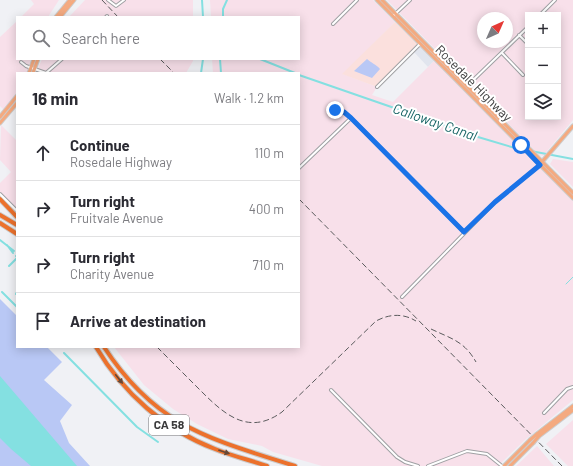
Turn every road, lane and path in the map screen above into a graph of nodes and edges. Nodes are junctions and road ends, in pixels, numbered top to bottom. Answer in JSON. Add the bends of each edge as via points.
{"nodes":[{"id":1,"x":70,"y":0,"type":"edge"},
{"id":2,"x":74,"y":0,"type":"edge"},
{"id":3,"x":108,"y":0,"type":"edge"},
{"id":4,"x":124,"y":0,"type":"edge"},
{"id":5,"x":357,"y":0,"type":"edge"},
{"id":6,"x":377,"y":0,"type":"edge"},
{"id":7,"x":382,"y":0,"type":"edge"},
{"id":8,"x":410,"y":0,"type":"edge"},
{"id":9,"x":555,"y":0,"type":"edge"},
{"id":10,"x":543,"y":12,"type":"edge"},
{"id":11,"x":394,"y":15,"type":"junction"},
{"id":12,"x":57,"y":16,"type":"edge"},
{"id":13,"x":61,"y":16,"type":"edge"},
{"id":14,"x":333,"y":24,"type":"dead end"},
{"id":15,"x":525,"y":30,"type":"edge"},
{"id":16,"x":407,"y":31,"type":"junction"},
{"id":17,"x":519,"y":35,"type":"junction"},
{"id":18,"x":525,"y":41,"type":"edge"},
{"id":19,"x":424,"y":43,"type":"junction"},
{"id":20,"x":420,"y":44,"type":"junction"},
{"id":21,"x":502,"y":53,"type":"junction"},
{"id":22,"x":439,"y":57,"type":"junction"},
{"id":23,"x":34,"y":60,"type":"edge"},
{"id":24,"x":38,"y":60,"type":"edge"},
{"id":25,"x":61,"y":60,"type":"edge"},
{"id":26,"x":21,"y":62,"type":"dead end"},
{"id":27,"x":33,"y":70,"type":"edge"},
{"id":28,"x":48,"y":72,"type":"edge"},
{"id":29,"x":48,"y":72,"type":"edge"},
{"id":30,"x":523,"y":75,"type":"dead end"},
{"id":31,"x":377,"y":87,"type":"dead end"},
{"id":32,"x":467,"y":88,"type":"junction"},
{"id":33,"x":16,"y":97,"type":"edge"},
{"id":34,"x":16,"y":101,"type":"edge"},
{"id":35,"x":16,"y":104,"type":"edge"},
{"id":36,"x":12,"y":110,"type":"junction"},
{"id":37,"x":335,"y":110,"type":"dead end"},
{"id":38,"x":0,"y":117,"type":"edge"},
{"id":39,"x":351,"y":118,"type":"junction"},
{"id":40,"x":0,"y":123,"type":"edge"},
{"id":41,"x":573,"y":126,"type":"edge"},
{"id":42,"x":541,"y":163,"type":"junction"},
{"id":43,"x":300,"y":167,"type":"edge"},
{"id":44,"x":573,"y":193,"type":"edge"},
{"id":45,"x":0,"y":194,"type":"edge"},
{"id":46,"x":573,"y":198,"type":"edge"},
{"id":47,"x":0,"y":199,"type":"edge"},
{"id":48,"x":16,"y":210,"type":"edge"},
{"id":49,"x":0,"y":215,"type":"edge"},
{"id":50,"x":16,"y":216,"type":"edge"},
{"id":51,"x":0,"y":224,"type":"edge"},
{"id":52,"x":16,"y":224,"type":"edge"},
{"id":53,"x":464,"y":232,"type":"junction"},
{"id":54,"x":16,"y":233,"type":"edge"},
{"id":55,"x":402,"y":297,"type":"dead end"},
{"id":56,"x":97,"y":348,"type":"edge"},
{"id":57,"x":105,"y":348,"type":"edge"},
{"id":58,"x":573,"y":387,"type":"edge"},
{"id":59,"x":331,"y":390,"type":"dead end"},
{"id":60,"x":573,"y":406,"type":"edge"},
{"id":61,"x":573,"y":410,"type":"edge"},
{"id":62,"x":544,"y":413,"type":"dead end"},
{"id":63,"x":538,"y":435,"type":"junction"},
{"id":64,"x":531,"y":442,"type":"junction"},
{"id":65,"x":267,"y":466,"type":"edge"},
{"id":66,"x":295,"y":466,"type":"edge"},
{"id":67,"x":418,"y":466,"type":"edge"},
{"id":68,"x":428,"y":466,"type":"edge"},
{"id":69,"x":503,"y":466,"type":"edge"},
{"id":70,"x":510,"y":466,"type":"edge"}],
"edges":[{"from":1,"to":12,"type":"main road"},
{"from":2,"to":13,"type":"main road"},
{"from":3,"to":4,"type":"street","via":[[116,6]]},
{"from":5,"to":14,"type":"street"},
{"from":6,"to":11,"type":"main road","name":"Rosedale Highway"},
{"from":7,"to":11,"type":"main road","name":"Rosedale Highway"},
{"from":8,"to":11,"type":"street"},
{"from":9,"to":10,"type":"street"},
{"from":11,"to":16,"type":"main road","name":"Rosedale Highway"},
{"from":11,"to":19,"type":"main road","name":"Rosedale Highway"},
{"from":15,"to":17,"type":"street"},
{"from":16,"to":19,"type":"main road"},
{"from":16,"to":20,"type":"main road","name":"Rosedale Highway"},
{"from":17,"to":18,"type":"street"},
{"from":17,"to":21,"type":"street"},
{"from":19,"to":22,"type":"main road","name":"Rosedale Highway"},
{"from":20,"to":22,"type":"main road"},
{"from":20,"to":31,"type":"street"},
{"from":20,"to":32,"type":"main road","name":"Rosedale Highway"},
{"from":21,"to":30,"type":"street"},
{"from":21,"to":32,"type":"street"},
{"from":22,"to":32,"type":"main road","name":"Rosedale Highway"},
{"from":23,"to":27,"type":"main road"},
{"from":24,"to":27,"type":"main road"},
{"from":25,"to":28,"type":"street"},
{"from":26,"to":27,"type":"street"},
{"from":27,"to":29,"type":"street"},
{"from":32,"to":42,"type":"main road","name":"Rosedale Highway"},
{"from":32,"to":42,"type":"main road","name":"Rosedale Highway","via":[[529,154]]},
{"from":33,"to":38,"type":"main road"},
{"from":34,"to":36,"type":"main road"},
{"from":35,"to":36,"type":"main road"},
{"from":36,"to":40,"type":"main road"},
{"from":37,"to":39,"type":"street","via":[[344,112]]},
{"from":39,"to":43,"type":"street"},
{"from":39,"to":53,"type":"street"},
{"from":41,"to":42,"type":"main road"},
{"from":42,"to":44,"type":"main road","name":"Rosedale Highway"},
{"from":42,"to":46,"type":"main road","name":"Rosedale Highway"},
{"from":42,"to":53,"type":"street"},
{"from":45,"to":48,"type":"street"},
{"from":47,"to":50,"type":"highway"},
{"from":49,"to":52,"type":"highway"},
{"from":51,"to":54,"type":"highway"},
{"from":53,"to":55,"type":"street"},
{"from":56,"to":65,"type":"highway","number":"CA 58","one_way":true,"via":[[128,391],[163,421],[186,436],[214,449]]},
{"from":57,"to":66,"type":"highway","number":"CA 58","via":[[137,389],[156,407],[183,425],[225,445]]},
{"from":58,"to":62,"type":"street","via":[[567,389]]},
{"from":59,"to":67,"type":"street","via":[[397,456]]},
{"from":60,"to":63,"type":"main road"},
{"from":61,"to":63,"type":"main road"},
{"from":63,"to":64,"type":"main road","bridge":true},
{"from":64,"to":69,"type":"main road"},
{"from":64,"to":70,"type":"main road"},
{"from":68,"to":69,"type":"street","via":[[467,451],[487,454]]}]}
